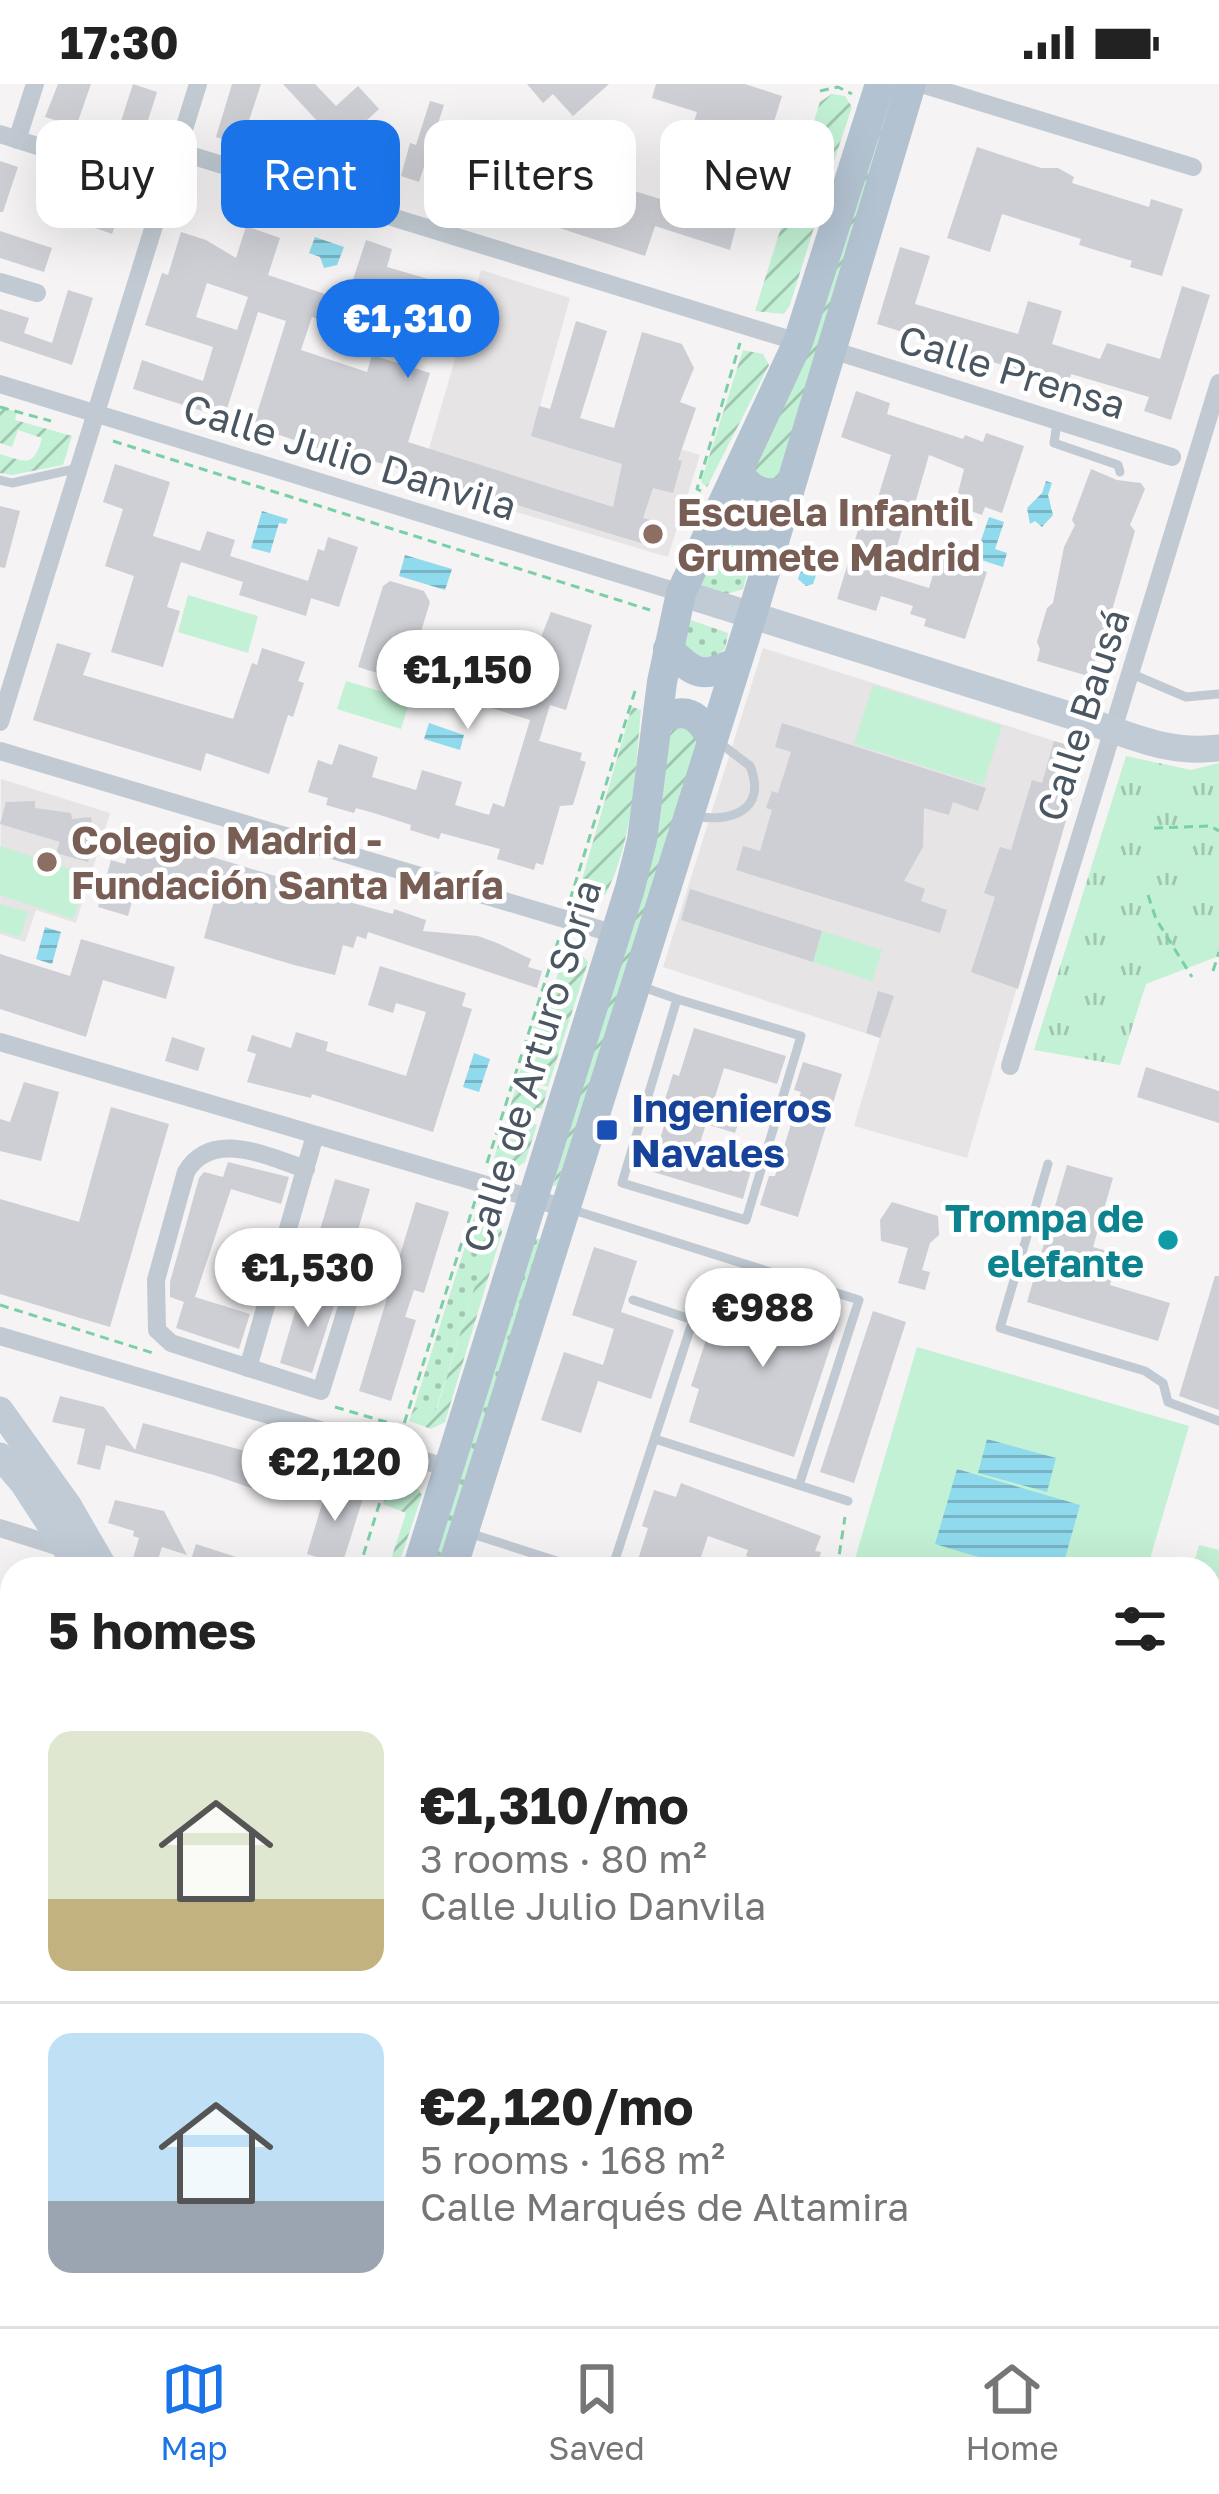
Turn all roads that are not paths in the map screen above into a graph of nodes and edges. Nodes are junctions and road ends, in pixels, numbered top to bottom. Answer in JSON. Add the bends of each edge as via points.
{"nodes":[{"id":1,"x":35,"y":84,"type":"edge"},
{"id":2,"x":198,"y":84,"type":"edge"},
{"id":3,"x":880,"y":84,"type":"edge"},
{"id":4,"x":911,"y":84,"type":"edge"},
{"id":5,"x":921,"y":84,"type":"edge"},
{"id":6,"x":187,"y":120,"type":"edge"},
{"id":7,"x":9,"y":137,"type":"edge"},
{"id":8,"x":197,"y":158,"type":"edge"},
{"id":9,"x":1193,"y":166,"type":"dead end"},
{"id":10,"x":153,"y":228,"type":"edge"},
{"id":11,"x":0,"y":282,"type":"edge"},
{"id":12,"x":37,"y":293,"type":"dead end"},
{"id":13,"x":798,"y":342,"type":"junction"},
{"id":14,"x":832,"y":350,"type":"junction"},
{"id":15,"x":1219,"y":383,"type":"edge"},
{"id":16,"x":0,"y":384,"type":"edge"},
{"id":17,"x":96,"y":414,"type":"junction"},
{"id":18,"x":1058,"y":421,"type":"junction"},
{"id":19,"x":1172,"y":457,"type":"dead end"},
{"id":20,"x":79,"y":468,"type":"junction"},
{"id":21,"x":738,"y":472,"type":"junction"},
{"id":22,"x":1120,"y":472,"type":"dead end"},
{"id":23,"x":0,"y":480,"type":"edge"},
{"id":24,"x":789,"y":490,"type":"junction"},
{"id":25,"x":708,"y":533,"type":"junction"},
{"id":26,"x":771,"y":551,"type":"junction"},
{"id":27,"x":681,"y":593,"type":"junction"},
{"id":28,"x":752,"y":615,"type":"junction"},
{"id":29,"x":668,"y":649,"type":"junction"},
{"id":30,"x":737,"y":662,"type":"junction"},
{"id":31,"x":1132,"y":674,"type":"junction"},
{"id":32,"x":1219,"y":694,"type":"edge"},
{"id":33,"x":658,"y":720,"type":"junction"},
{"id":34,"x":0,"y":722,"type":"edge"},
{"id":35,"x":1111,"y":730,"type":"junction"},
{"id":36,"x":712,"y":738,"type":"junction"},
{"id":37,"x":1219,"y":748,"type":"edge"},
{"id":38,"x":0,"y":751,"type":"edge"},
{"id":39,"x":688,"y":815,"type":"junction"},
{"id":40,"x":615,"y":934,"type":"junction"},
{"id":41,"x":635,"y":984,"type":"junction"},
{"id":42,"x":677,"y":999,"type":"junction"},
{"id":43,"x":0,"y":1042,"type":"edge"},
{"id":44,"x":1010,"y":1066,"type":"dead end"},
{"id":45,"x":315,"y":1135,"type":"junction"},
{"id":46,"x":1048,"y":1164,"type":"dead end"},
{"id":47,"x":306,"y":1169,"type":"junction"},
{"id":48,"x":532,"y":1199,"type":"junction"},
{"id":49,"x":565,"y":1208,"type":"junction"},
{"id":50,"x":352,"y":1291,"type":"dead end"},
{"id":51,"x":633,"y":1300,"type":"dead end"},
{"id":52,"x":0,"y":1336,"type":"edge"},
{"id":53,"x":248,"y":1368,"type":"junction"},
{"id":54,"x":0,"y":1410,"type":"edge"},
{"id":55,"x":1219,"y":1421,"type":"edge"},
{"id":56,"x":655,"y":1439,"type":"junction"},
{"id":57,"x":0,"y":1456,"type":"edge"},
{"id":58,"x":448,"y":1468,"type":"junction"},
{"id":59,"x":800,"y":1485,"type":"junction"},
{"id":60,"x":848,"y":1501,"type":"road end"},
{"id":61,"x":0,"y":1528,"type":"edge"},
{"id":62,"x":464,"y":1532,"type":"junction"},
{"id":63,"x":67,"y":1557,"type":"edge"},
{"id":64,"x":72,"y":1557,"type":"edge"},
{"id":65,"x":98,"y":1557,"type":"edge"},
{"id":66,"x":421,"y":1557,"type":"edge"},
{"id":67,"x":456,"y":1557,"type":"edge"},
{"id":68,"x":544,"y":1557,"type":"edge"},
{"id":69,"x":616,"y":1557,"type":"edge"}],
"edges":[{"from":1,"to":7,"type":"street"},
{"from":2,"to":6,"type":"street"},
{"from":3,"to":13,"type":"main road","name":"Calle de Arturo Soria"},
{"from":4,"to":14,"type":"main road","name":"Calle de Arturo Soria"},
{"from":5,"to":9,"type":"street"},
{"from":8,"to":13,"type":"street"},
{"from":10,"to":17,"type":"street"},
{"from":11,"to":12,"type":"street"},
{"from":13,"to":21,"type":"main road","name":"Calle de Arturo Soria"},
{"from":14,"to":18,"type":"street","name":"Calle Prensa"},
{"from":14,"to":24,"type":"main road","name":"Calle de Arturo Soria"},
{"from":15,"to":31,"type":"street","name":"Calle Bausá"},
{"from":16,"to":17,"type":"street","name":"Calle Julio Danvila"},
{"from":17,"to":20,"type":"street"},
{"from":17,"to":27,"type":"street","name":"Calle Julio Danvila"},
{"from":18,"to":19,"type":"street","name":"Calle Prensa"},
{"from":18,"to":22,"type":"lane","via":[[1054,443]]},
{"from":20,"to":23,"type":"lane"},
{"from":20,"to":34,"type":"street"},
{"from":21,"to":24,"type":"main road","via":[[759,493]]},
{"from":21,"to":25,"type":"main road","name":"Calle de Arturo Soria"},
{"from":24,"to":26,"type":"main road","name":"Calle de Arturo Soria"},
{"from":25,"to":26,"type":"main road","via":[[732,526]]},
{"from":25,"to":27,"type":"main road","name":"Calle de Arturo Soria"},
{"from":26,"to":28,"type":"main road","name":"Calle de Arturo Soria"},
{"from":27,"to":28,"type":"street"},
{"from":27,"to":29,"type":"main road","name":"Calle de Arturo Soria"},
{"from":28,"to":30,"type":"main road","name":"Calle de Arturo Soria"},
{"from":28,"to":35,"type":"street"},
{"from":29,"to":30,"type":"main road","via":[[692,671],[713,674]]},
{"from":29,"to":33,"type":"main road","name":"Calle de Arturo Soria"},
{"from":30,"to":36,"type":"main road","name":"Calle de Arturo Soria"},
{"from":31,"to":32,"type":"lane","via":[[1186,698]]},
{"from":31,"to":35,"type":"street","name":"Calle Bausá"},
{"from":33,"to":36,"type":"main road","via":[[689,712]]},
{"from":33,"to":40,"type":"main road","name":"Calle de Arturo Soria","via":[[642,840]]},
{"from":35,"to":37,"type":"street","via":[[1183,750]]},
{"from":35,"to":44,"type":"street","name":"Calle Bausá"},
{"from":36,"to":39,"type":"main road","name":"Calle de Arturo Soria"},
{"from":36,"to":39,"type":"lane","via":[[750,766],[751,800],[722,820]]},
{"from":38,"to":40,"type":"street"},
{"from":39,"to":41,"type":"main road","name":"Calle de Arturo Soria"},
{"from":40,"to":48,"type":"main road","name":"Calle de Arturo Soria"},
{"from":41,"to":42,"type":"lane"},
{"from":41,"to":49,"type":"main road","name":"Calle de Arturo Soria"},
{"from":42,"to":42,"type":"lane","via":[[622,1183],[746,1220],[801,1036]]},
{"from":43,"to":45,"type":"street"},
{"from":45,"to":47,"type":"street"},
{"from":45,"to":48,"type":"street"},
{"from":46,"to":55,"type":"lane","via":[[1000,1328],[1145,1371],[1163,1383],[1168,1402]]},
{"from":47,"to":53,"type":"street"},
{"from":47,"to":53,"type":"street","via":[[233,1147],[212,1150],[186,1172],[156,1280],[157,1330],[171,1343]]},
{"from":48,"to":49,"type":"street"},
{"from":48,"to":58,"type":"main road","name":"Calle de Arturo Soria"},
{"from":49,"to":59,"type":"lane","via":[[859,1300]]},
{"from":49,"to":62,"type":"main road","name":"Calle de Arturo Soria"},
{"from":50,"to":53,"type":"street","via":[[321,1391]]},
{"from":51,"to":56,"type":"lane","via":[[693,1320]]},
{"from":52,"to":58,"type":"street"},
{"from":54,"to":65,"type":"street"},
{"from":56,"to":59,"type":"lane"},
{"from":56,"to":69,"type":"lane"},
{"from":57,"to":64,"type":"street"},
{"from":58,"to":66,"type":"main road","name":"Calle de Arturo Soria"},
{"from":59,"to":60,"type":"lane"},
{"from":61,"to":63,"type":"street"},
{"from":62,"to":67,"type":"main road","name":"Calle de Arturo Soria"},
{"from":62,"to":68,"type":"lane"}]}
